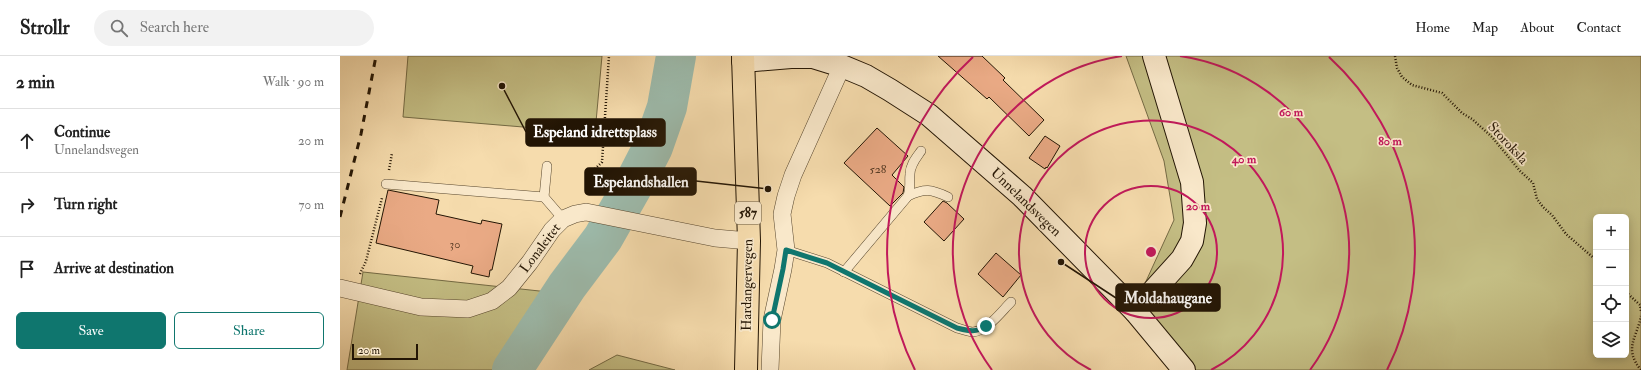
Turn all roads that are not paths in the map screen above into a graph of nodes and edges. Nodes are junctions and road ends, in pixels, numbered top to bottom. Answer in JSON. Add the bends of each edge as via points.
{"nodes":[{"id":1,"x":1154,"y":56,"type":"edge"},
{"id":2,"x":743,"y":59,"type":"edge"},
{"id":3,"x":842,"y":66,"type":"junction"},
{"id":4,"x":921,"y":151,"type":"dead end"},
{"id":5,"x":547,"y":166,"type":"dead end"},
{"id":6,"x":386,"y":184,"type":"road end"},
{"id":7,"x":908,"y":196,"type":"junction"},
{"id":8,"x":544,"y":197,"type":"junction"},
{"id":9,"x":948,"y":197,"type":"dead end"},
{"id":10,"x":563,"y":219,"type":"junction"},
{"id":11,"x":749,"y":241,"type":"junction"},
{"id":12,"x":786,"y":250,"type":"junction"},
{"id":13,"x":844,"y":272,"type":"junction"},
{"id":14,"x":346,"y":289,"type":"edge"},
{"id":15,"x":1011,"y":302,"type":"dead end"},
{"id":16,"x":1135,"y":311,"type":"junction"},
{"id":17,"x":746,"y":370,"type":"edge"},
{"id":18,"x":770,"y":370,"type":"edge"},
{"id":19,"x":1184,"y":370,"type":"edge"}],
"edges":[{"from":1,"to":16,"type":"main road","via":[[1192,182],[1195,222],[1192,241],[1182,259]]},
{"from":2,"to":3,"type":"main road","name":"Unnelandsvegen","via":[[812,57]]},
{"from":2,"to":11,"type":"main road","name":"Hardangervegen","number":"587"},
{"from":3,"to":12,"type":"street","via":[[786,196],[782,214]]},
{"from":3,"to":16,"type":"main road","name":"Unnelandsvegen","via":[[890,90],[934,120],[1022,196]]},
{"from":4,"to":7,"type":"lane","via":[[910,173],[911,188]]},
{"from":5,"to":8,"type":"lane"},
{"from":6,"to":8,"type":"lane"},
{"from":7,"to":9,"type":"lane","via":[[920,190],[928,190]]},
{"from":7,"to":13,"type":"lane"},
{"from":8,"to":10,"type":"lane"},
{"from":10,"to":11,"type":"street","name":"Lonaleitet","via":[[586,212],[715,238]]},
{"from":10,"to":14,"type":"street","name":"Lonaleitet","via":[[509,288],[492,301],[468,309],[421,307]]},
{"from":11,"to":17,"type":"main road","name":"Hardangervegen","number":"587"},
{"from":12,"to":13,"type":"lane","via":[[827,263]]},
{"from":12,"to":18,"type":"street","via":[[772,320]]},
{"from":13,"to":15,"type":"lane","via":[[957,328],[971,332],[979,331],[986,326]]},
{"from":16,"to":19,"type":"main road","name":"Unnelandsvegen"}]}
